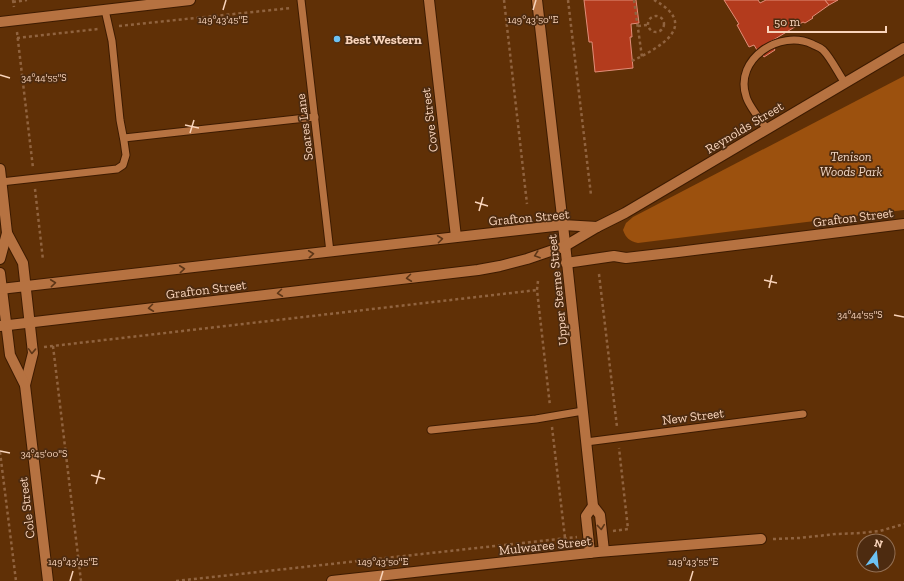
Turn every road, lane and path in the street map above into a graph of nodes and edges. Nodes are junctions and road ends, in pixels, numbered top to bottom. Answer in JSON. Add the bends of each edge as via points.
{"nodes":[{"id":1,"x":27,"y":0,"type":"edge"},
{"id":2,"x":190,"y":0,"type":"edge"},
{"id":3,"x":301,"y":0,"type":"edge"},
{"id":4,"x":429,"y":0,"type":"edge"},
{"id":5,"x":504,"y":0,"type":"edge"},
{"id":6,"x":537,"y":0,"type":"edge"},
{"id":7,"x":568,"y":0,"type":"edge"},
{"id":8,"x":634,"y":0,"type":"edge"},
{"id":9,"x":654,"y":0,"type":"edge"},
{"id":10,"x":13,"y":1,"type":"edge"},
{"id":11,"x":302,"y":8,"type":"junction"},
{"id":12,"x":105,"y":10,"type":"junction"},
{"id":13,"x":15,"y":20,"type":"junction"},
{"id":14,"x":0,"y":22,"type":"edge"},
{"id":15,"x":648,"y":25,"type":"junction"},
{"id":16,"x":638,"y":26,"type":"junction"},
{"id":17,"x":109,"y":27,"type":"junction"},
{"id":18,"x":17,"y":38,"type":"junction"},
{"id":19,"x":904,"y":48,"type":"edge"},
{"id":20,"x":642,"y":57,"type":"junction"},
{"id":21,"x":632,"y":62,"type":"dead end"},
{"id":22,"x":844,"y":83,"type":"junction"},
{"id":23,"x":315,"y":117,"type":"junction"},
{"id":24,"x":767,"y":129,"type":"junction"},
{"id":25,"x":124,"y":138,"type":"junction"},
{"id":26,"x":0,"y":169,"type":"edge"},
{"id":27,"x":34,"y":178,"type":"junction"},
{"id":28,"x":1,"y":182,"type":"junction"},
{"id":29,"x":591,"y":195,"type":"dead end"},
{"id":30,"x":527,"y":204,"type":"dead end"},
{"id":31,"x":904,"y":224,"type":"edge"},
{"id":32,"x":563,"y":225,"type":"junction"},
{"id":33,"x":597,"y":227,"type":"junction"},
{"id":34,"x":7,"y":233,"type":"junction"},
{"id":35,"x":456,"y":237,"type":"junction"},
{"id":36,"x":565,"y":246,"type":"junction"},
{"id":37,"x":330,"y":252,"type":"junction"},
{"id":38,"x":0,"y":259,"type":"edge"},
{"id":39,"x":43,"y":260,"type":"dead end"},
{"id":40,"x":566,"y":262,"type":"junction"},
{"id":41,"x":0,"y":273,"type":"edge"},
{"id":42,"x":599,"y":274,"type":"dead end"},
{"id":43,"x":25,"y":286,"type":"junction"},
{"id":44,"x":1,"y":289,"type":"edge"},
{"id":45,"x":537,"y":290,"type":"dead end"},
{"id":46,"x":29,"y":323,"type":"junction"},
{"id":47,"x":3,"y":326,"type":"edge"},
{"id":48,"x":53,"y":346,"type":"junction"},
{"id":49,"x":32,"y":349,"type":"junction"},
{"id":50,"x":25,"y":385,"type":"junction"},
{"id":51,"x":583,"y":411,"type":"junction"},
{"id":52,"x":803,"y":414,"type":"dead end"},
{"id":53,"x":431,"y":430,"type":"dead end"},
{"id":54,"x":618,"y":438,"type":"junction"},
{"id":55,"x":586,"y":442,"type":"junction"},
{"id":56,"x":0,"y":452,"type":"edge"},
{"id":57,"x":593,"y":506,"type":"junction"},
{"id":58,"x":904,"y":524,"type":"edge"},
{"id":59,"x":602,"y":531,"type":"junction"},
{"id":60,"x":588,"y":534,"type":"junction"},
{"id":61,"x":761,"y":539,"type":"joint"},
{"id":62,"x":604,"y":551,"type":"junction"},
{"id":63,"x":590,"y":553,"type":"junction"},
{"id":64,"x":16,"y":581,"type":"edge"},
{"id":65,"x":48,"y":581,"type":"edge"},
{"id":66,"x":80,"y":581,"type":"edge"},
{"id":67,"x":176,"y":581,"type":"edge"},
{"id":68,"x":332,"y":581,"type":"edge"}],
"edges":[{"from":1,"to":10,"type":"path"},
{"from":2,"to":12,"type":"street"},
{"from":3,"to":11,"type":"lane","name":"Soares Lane"},
{"from":4,"to":35,"type":"street","name":"Cove Street"},
{"from":5,"to":30,"type":"path"},
{"from":6,"to":32,"type":"street","name":"Upper Sterne Street"},
{"from":7,"to":29,"type":"path"},
{"from":8,"to":16,"type":"path"},
{"from":9,"to":20,"type":"path","via":[[666,7],[676,22],[674,30],[666,40]]},
{"from":10,"to":13,"type":"path"},
{"from":11,"to":17,"type":"path"},
{"from":11,"to":23,"type":"lane","name":"Soares Lane"},
{"from":12,"to":13,"type":"street"},
{"from":12,"to":17,"type":"lane"},
{"from":13,"to":14,"type":"street"},
{"from":13,"to":18,"type":"path"},
{"from":15,"to":15,"type":"path","via":[[648,20],[652,16],[661,16],[664,21],[663,29],[658,32],[650,30]]},
{"from":15,"to":16,"type":"path"},
{"from":16,"to":20,"type":"path"},
{"from":17,"to":18,"type":"path"},
{"from":17,"to":25,"type":"lane"},
{"from":18,"to":27,"type":"path"},
{"from":19,"to":22,"type":"street","name":"Reynolds Street"},
{"from":20,"to":21,"type":"path"},
{"from":22,"to":24,"type":"street","name":"Reynolds Street"},
{"from":22,"to":24,"type":"lane","via":[[822,49],[807,42],[790,40],[774,43],[760,52],[749,65],[744,81],[746,96]]},
{"from":23,"to":25,"type":"lane"},
{"from":23,"to":37,"type":"lane","name":"Soares Lane"},
{"from":24,"to":33,"type":"street","name":"Reynolds Street"},
{"from":25,"to":27,"type":"lane","via":[[125,159],[121,167]]},
{"from":26,"to":28,"type":"street","name":"Cole Street"},
{"from":27,"to":28,"type":"lane"},
{"from":27,"to":39,"type":"path"},
{"from":28,"to":34,"type":"street","name":"Cole Street"},
{"from":31,"to":40,"type":"street","name":"Grafton Street","via":[[626,258],[614,256]]},
{"from":32,"to":33,"type":"street","name":"Grafton Street"},
{"from":32,"to":35,"type":"street","name":"Grafton Street"},
{"from":32,"to":36,"type":"street","name":"Upper Sterne Street"},
{"from":33,"to":36,"type":"street","name":"Grafton Street"},
{"from":34,"to":38,"type":"street","name":"Cole Street"},
{"from":34,"to":43,"type":"street","name":"Cole Street","via":[[22,262]]},
{"from":37,"to":35,"type":"street","name":"Grafton Street","one_way":true},
{"from":36,"to":40,"type":"street","name":"Upper Sterne Street"},
{"from":36,"to":46,"type":"street","name":"Grafton Street","one_way":true,"via":[[527,259],[478,270]]},
{"from":43,"to":37,"type":"street","name":"Grafton Street","one_way":true},
{"from":40,"to":51,"type":"street","name":"Upper Sterne Street"},
{"from":41,"to":44,"type":"street","name":"Cole Street"},
{"from":42,"to":54,"type":"path"},
{"from":43,"to":44,"type":"street","name":"Grafton Street"},
{"from":43,"to":46,"type":"street","name":"Cole Street"},
{"from":44,"to":47,"type":"street","name":"Cole Street"},
{"from":45,"to":48,"type":"path"},
{"from":46,"to":47,"type":"street","name":"Grafton Street"},
{"from":46,"to":49,"type":"street","name":"Cole Street"},
{"from":47,"to":50,"type":"street","name":"Cole Street","via":[[10,355]]},
{"from":48,"to":49,"type":"path"},
{"from":48,"to":66,"type":"path"},
{"from":49,"to":50,"type":"street","name":"Cole Street","one_way":true},
{"from":50,"to":65,"type":"street","name":"Cole Street"},
{"from":51,"to":53,"type":"lane","via":[[536,419]]},
{"from":51,"to":55,"type":"street","name":"Upper Sterne Street"},
{"from":52,"to":54,"type":"lane","name":"New Street"},
{"from":54,"to":55,"type":"lane","name":"New Street"},
{"from":54,"to":59,"type":"path","via":[[628,529]]},
{"from":55,"to":57,"type":"street","name":"Upper Sterne Street"},
{"from":56,"to":64,"type":"path"},
{"from":57,"to":59,"type":"street","name":"Upper Sterne Street","one_way":true,"via":[[600,515]]},
{"from":57,"to":60,"type":"street","name":"Upper Sterne Street","via":[[586,516]]},
{"from":58,"to":61,"type":"path","via":[[880,531]]},
{"from":59,"to":62,"type":"street","name":"Upper Sterne Street"},
{"from":60,"to":63,"type":"street","name":"Upper Sterne Street"},
{"from":60,"to":67,"type":"path"},
{"from":61,"to":62,"type":"street","name":"Mulwaree Street"},
{"from":62,"to":63,"type":"street","name":"Mulwaree Street"},
{"from":63,"to":68,"type":"street","name":"Mulwaree Street"}]}
